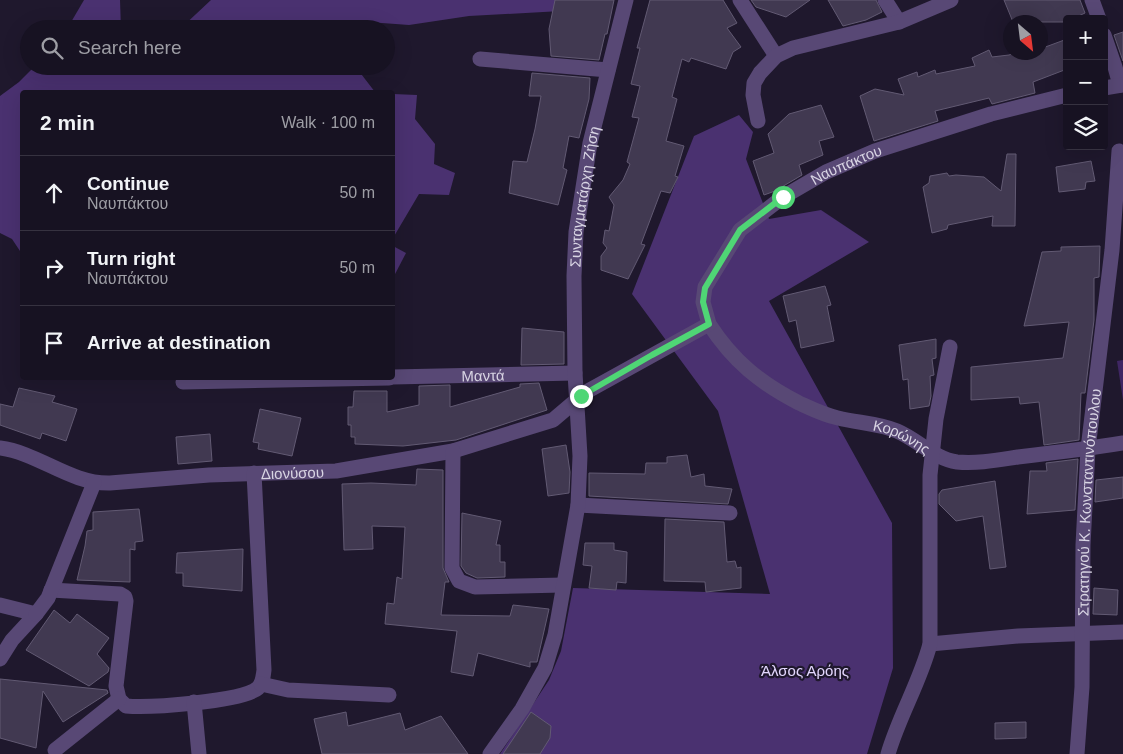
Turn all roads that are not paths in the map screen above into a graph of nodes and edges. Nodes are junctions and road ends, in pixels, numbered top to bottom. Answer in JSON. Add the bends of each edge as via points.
{"nodes":[{"id":1,"x":626,"y":0,"type":"edge"},
{"id":2,"x":740,"y":0,"type":"edge"},
{"id":3,"x":885,"y":0,"type":"edge"},
{"id":4,"x":951,"y":0,"type":"edge"},
{"id":5,"x":1092,"y":0,"type":"edge"},
{"id":6,"x":1098,"y":15,"type":"edge"},
{"id":7,"x":899,"y":22,"type":"junction"},
{"id":8,"x":1108,"y":47,"type":"edge"},
{"id":9,"x":776,"y":56,"type":"junction"},
{"id":10,"x":480,"y":59,"type":"dead end"},
{"id":11,"x":608,"y":70,"type":"junction"},
{"id":12,"x":1121,"y":85,"type":"edge"},
{"id":13,"x":1108,"y":87,"type":"edge"},
{"id":14,"x":1063,"y":96,"type":"edge"},
{"id":15,"x":758,"y":121,"type":"dead end"},
{"id":16,"x":1119,"y":151,"type":"dead end"},
{"id":17,"x":709,"y":324,"type":"junction"},
{"id":18,"x":950,"y":347,"type":"dead end"},
{"id":19,"x":575,"y":373,"type":"junction"},
{"id":20,"x":395,"y":377,"type":"edge"},
{"id":21,"x":266,"y":380,"type":"edge"},
{"id":22,"x":183,"y":382,"type":"dead end"},
{"id":23,"x":576,"y":400,"type":"junction"},
{"id":24,"x":1123,"y":443,"type":"edge"},
{"id":25,"x":0,"y":448,"type":"edge"},
{"id":26,"x":1088,"y":449,"type":"junction"},
{"id":27,"x":453,"y":451,"type":"junction"},
{"id":28,"x":932,"y":451,"type":"junction"},
{"id":29,"x":254,"y":474,"type":"junction"},
{"id":30,"x":94,"y":483,"type":"junction"},
{"id":31,"x":578,"y":505,"type":"junction"},
{"id":32,"x":730,"y":513,"type":"dead end"},
{"id":33,"x":563,"y":585,"type":"junction"},
{"id":34,"x":51,"y":590,"type":"junction"},
{"id":35,"x":0,"y":605,"type":"edge"},
{"id":36,"x":36,"y":614,"type":"junction"},
{"id":37,"x":1083,"y":632,"type":"junction"},
{"id":38,"x":1123,"y":632,"type":"edge"},
{"id":39,"x":930,"y":644,"type":"junction"},
{"id":40,"x":0,"y":659,"type":"edge"},
{"id":41,"x":261,"y":684,"type":"junction"},
{"id":42,"x":389,"y":695,"type":"dead end"},
{"id":43,"x":119,"y":699,"type":"junction"},
{"id":44,"x":194,"y":702,"type":"junction"},
{"id":45,"x":55,"y":750,"type":"dead end"},
{"id":46,"x":199,"y":754,"type":"edge"},
{"id":47,"x":490,"y":754,"type":"edge"},
{"id":48,"x":888,"y":754,"type":"edge"},
{"id":49,"x":1078,"y":754,"type":"edge"}],
"edges":[{"from":1,"to":11,"type":"street","name":"Συνταγματάρχη Ζήση"},
{"from":2,"to":9,"type":"street"},
{"from":3,"to":7,"type":"street"},
{"from":4,"to":7,"type":"street"},
{"from":5,"to":6,"type":"street"},
{"from":7,"to":9,"type":"street","via":[[793,48]]},
{"from":8,"to":12,"type":"street"},
{"from":9,"to":15,"type":"street","via":[[754,83]]},
{"from":10,"to":11,"type":"street"},
{"from":11,"to":19,"type":"street","name":"Συνταγματάρχη Ζήση","via":[[590,143],[578,215],[574,276]]},
{"from":12,"to":13,"type":"street"},
{"from":14,"to":17,"type":"street","name":"Ναυπάκτου","via":[[991,114],[875,152],[826,172],[783,197],[740,230],[705,288],[703,302]]},
{"from":16,"to":26,"type":"street","name":"Στρατηγού Κ. Κωνσταντινόπουλου","via":[[1112,250]]},
{"from":17,"to":23,"type":"street"},
{"from":17,"to":28,"type":"street","name":"Κορώνης","via":[[744,366],[780,393],[825,415],[893,430]]},
{"from":18,"to":28,"type":"street"},
{"from":19,"to":20,"type":"street","name":"Μαντά"},
{"from":19,"to":23,"type":"street","name":"Συνταγματάρχη Ζήση"},
{"from":21,"to":22,"type":"street","name":"Μαντά"},
{"from":23,"to":27,"type":"street","name":"Διονύσου","via":[[549,422]]},
{"from":23,"to":31,"type":"street","name":"Συνταγματάρχη Ζήση","via":[[580,456]]},
{"from":24,"to":26,"type":"street","name":"Κορώνης"},
{"from":25,"to":30,"type":"street","name":"Διονύσου","via":[[25,454]]},
{"from":26,"to":28,"type":"street","name":"Κορώνης","via":[[969,462],[956,462]]},
{"from":26,"to":37,"type":"street","name":"Στρατηγού Κ. Κωνσταντινόπουλου"},
{"from":27,"to":29,"type":"street","name":"Διονύσου","via":[[336,471]]},
{"from":27,"to":33,"type":"street","via":[[452,568],[459,581],[475,587]]},
{"from":28,"to":39,"type":"street"},
{"from":29,"to":30,"type":"street","name":"Διονύσου"},
{"from":29,"to":41,"type":"street","via":[[264,670]]},
{"from":30,"to":34,"type":"street"},
{"from":31,"to":32,"type":"street"},
{"from":31,"to":33,"type":"street","name":"Συνταγματάρχη Ζήση"},
{"from":33,"to":47,"type":"street","name":"Συνταγματάρχη Ζήση","via":[[555,635],[544,668],[522,709]]},
{"from":34,"to":36,"type":"street"},
{"from":34,"to":43,"type":"street","via":[[120,594],[125,597],[116,676]]},
{"from":35,"to":36,"type":"street"},
{"from":36,"to":40,"type":"street"},
{"from":37,"to":38,"type":"street"},
{"from":37,"to":39,"type":"street"},
{"from":37,"to":49,"type":"street","name":"Στρατηγού Κ. Κωνσταντινόπουλου"},
{"from":39,"to":48,"type":"street"},
{"from":41,"to":42,"type":"street","via":[[288,690]]},
{"from":41,"to":44,"type":"street","via":[[254,691],[238,696]]},
{"from":43,"to":44,"type":"street","via":[[126,706],[135,707]]},
{"from":43,"to":45,"type":"street"},
{"from":44,"to":46,"type":"street"}]}
